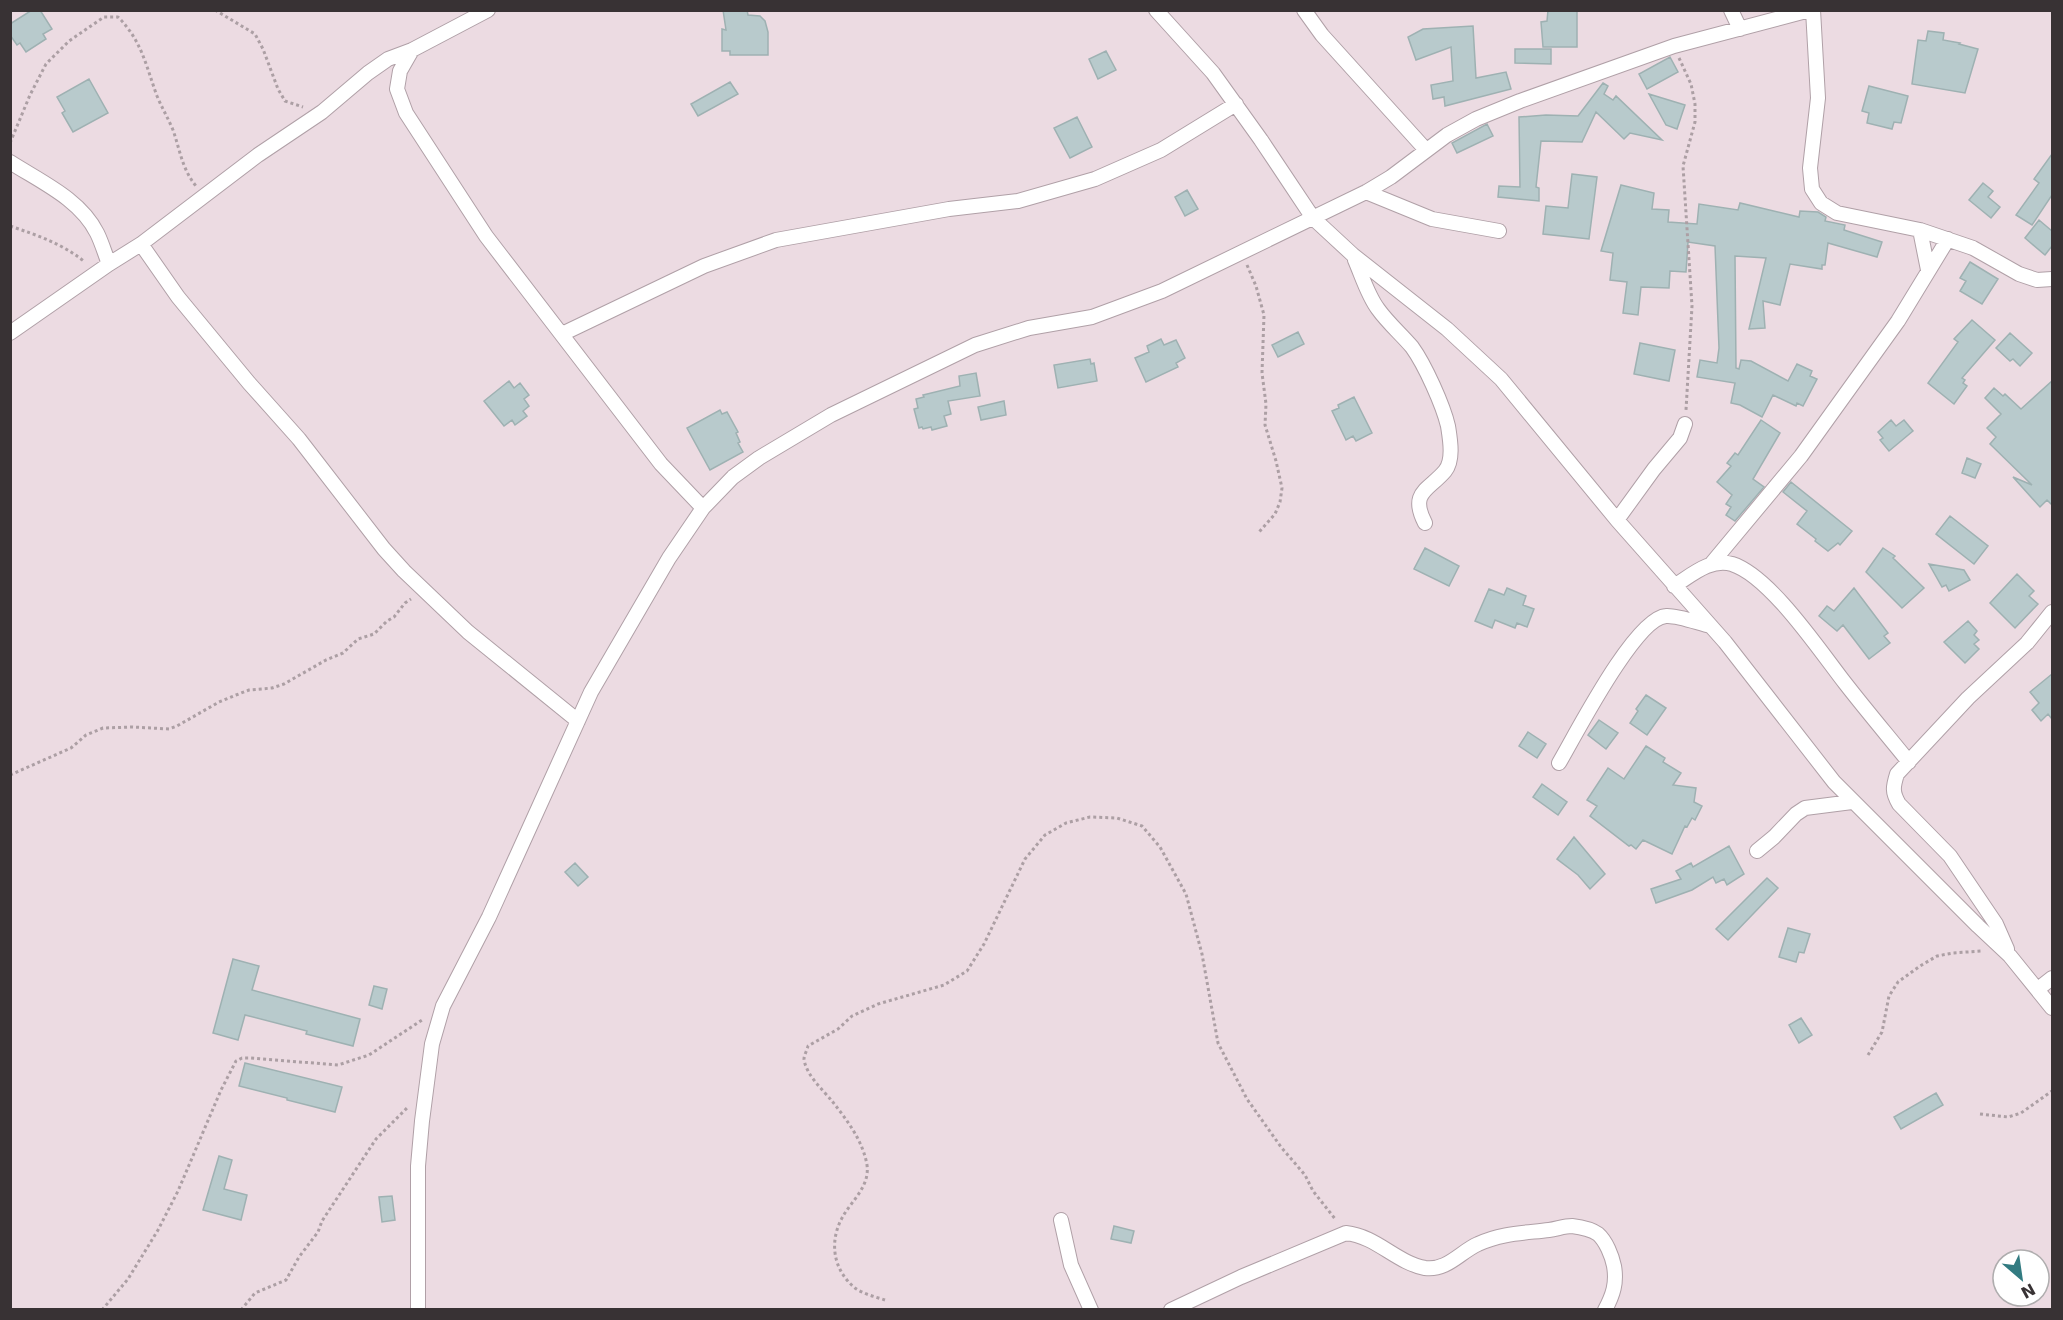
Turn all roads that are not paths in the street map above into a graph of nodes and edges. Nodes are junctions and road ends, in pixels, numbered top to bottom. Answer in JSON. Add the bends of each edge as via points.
{"nodes":[{"id":1,"x":470,"y":10,"type":"edge"},
{"id":2,"x":488,"y":10,"type":"edge"},
{"id":3,"x":1156,"y":10,"type":"edge"},
{"id":4,"x":1304,"y":10,"type":"edge"},
{"id":5,"x":1731,"y":10,"type":"edge"},
{"id":6,"x":1812,"y":10,"type":"edge"},
{"id":7,"x":460,"y":26,"type":"junction"},
{"id":8,"x":1740,"y":29,"type":"junction"},
{"id":9,"x":412,"y":50,"type":"junction"},
{"id":10,"x":1236,"y":104,"type":"junction"},
{"id":11,"x":1426,"y":150,"type":"junction"},
{"id":12,"x":10,"y":162,"type":"edge"},
{"id":13,"x":1366,"y":192,"type":"junction"},
{"id":14,"x":1313,"y":218,"type":"junction"},
{"id":15,"x":1920,"y":230,"type":"junction"},
{"id":16,"x":1499,"y":231,"type":"dead end"},
{"id":17,"x":1948,"y":239,"type":"junction"},
{"id":18,"x":141,"y":244,"type":"junction"},
{"id":19,"x":1353,"y":255,"type":"junction"},
{"id":20,"x":104,"y":268,"type":"junction"},
{"id":21,"x":1928,"y":270,"type":"junction"},
{"id":22,"x":2052,"y":279,"type":"edge"},
{"id":23,"x":10,"y":333,"type":"edge"},
{"id":24,"x":562,"y":334,"type":"junction"},
{"id":25,"x":1686,"y":424,"type":"road end"},
{"id":26,"x":703,"y":508,"type":"junction"},
{"id":27,"x":1617,"y":520,"type":"junction"},
{"id":28,"x":1425,"y":523,"type":"dead end"},
{"id":29,"x":1712,"y":563,"type":"junction"},
{"id":30,"x":1674,"y":586,"type":"junction"},
{"id":31,"x":2052,"y":612,"type":"edge"},
{"id":32,"x":1711,"y":626,"type":"junction"},
{"id":33,"x":578,"y":721,"type":"junction"},
{"id":34,"x":1909,"y":762,"type":"junction"},
{"id":35,"x":1559,"y":763,"type":"dead end"},
{"id":36,"x":1852,"y":802,"type":"junction"},
{"id":37,"x":1757,"y":851,"type":"dead end"},
{"id":38,"x":2007,"y":952,"type":"junction"},
{"id":39,"x":2052,"y":978,"type":"edge"},
{"id":40,"x":2038,"y":989,"type":"junction"},
{"id":41,"x":2052,"y":1008,"type":"edge"},
{"id":42,"x":1061,"y":1220,"type":"dead end"},
{"id":43,"x":418,"y":1310,"type":"edge"},
{"id":44,"x":1090,"y":1310,"type":"edge"},
{"id":45,"x":1172,"y":1310,"type":"edge"},
{"id":46,"x":1605,"y":1310,"type":"edge"}],
"edges":[{"from":1,"to":7,"type":"street"},
{"from":2,"to":7,"type":"street"},
{"from":3,"to":10,"type":"street"},
{"from":4,"to":11,"type":"street"},
{"from":5,"to":8,"type":"street"},
{"from":6,"to":8,"type":"street"},
{"from":6,"to":15,"type":"street","via":[[1818,98],[1810,168],[1812,189],[1821,203],[1837,213]]},
{"from":7,"to":9,"type":"street"},
{"from":8,"to":11,"type":"street","via":[[1674,46],[1563,85],[1476,119]]},
{"from":9,"to":18,"type":"street","via":[[388,59],[368,73],[322,112]]},
{"from":9,"to":24,"type":"street","via":[[400,71],[397,89],[406,113],[486,236]]},
{"from":10,"to":14,"type":"street"},
{"from":10,"to":24,"type":"street","via":[[1161,150],[1095,179],[1018,201],[949,209],[776,240],[704,266]]},
{"from":11,"to":13,"type":"street"},
{"from":12,"to":20,"type":"street","via":[[62,194],[84,213],[97,232]]},
{"from":13,"to":14,"type":"street"},
{"from":13,"to":16,"type":"street","via":[[1432,219]]},
{"from":14,"to":19,"type":"street"},
{"from":14,"to":26,"type":"street","via":[[1162,291],[1092,317],[1029,328],[975,345],[831,415],[759,458],[733,477]]},
{"from":15,"to":17,"type":"street"},
{"from":15,"to":21,"type":"street"},
{"from":17,"to":21,"type":"street"},
{"from":17,"to":22,"type":"street","via":[[2019,274],[2037,280]]},
{"from":18,"to":20,"type":"street"},
{"from":18,"to":33,"type":"street","via":[[178,297],[404,571],[468,632]]},
{"from":19,"to":27,"type":"street","via":[[1447,328],[1501,379]]},
{"from":19,"to":28,"type":"street","via":[[1377,308],[1413,349],[1447,426],[1451,454],[1447,470],[1432,482],[1419,501]]},
{"from":20,"to":23,"type":"street"},
{"from":21,"to":29,"type":"street","via":[[1898,321],[1801,456]]},
{"from":24,"to":26,"type":"street","via":[[661,464]]},
{"from":25,"to":27,"type":"street","via":[[1680,438]]},
{"from":26,"to":33,"type":"street","via":[[663,568]]},
{"from":27,"to":30,"type":"street"},
{"from":29,"to":30,"type":"street"},
{"from":29,"to":34,"type":"street","via":[[1731,564],[1764,585]]},
{"from":30,"to":32,"type":"street"},
{"from":31,"to":34,"type":"street","via":[[2027,643],[1968,698]]},
{"from":32,"to":35,"type":"street","via":[[1666,616],[1641,632],[1619,660]]},
{"from":32,"to":36,"type":"street"},
{"from":33,"to":43,"type":"street","via":[[489,917],[443,1006],[432,1044],[418,1166]]},
{"from":34,"to":38,"type":"street","via":[[1897,774],[1894,795],[1950,856],[1996,924]]},
{"from":36,"to":37,"type":"street","via":[[1805,808]]},
{"from":36,"to":38,"type":"street"},
{"from":38,"to":40,"type":"street"},
{"from":39,"to":40,"type":"street"},
{"from":40,"to":41,"type":"street"},
{"from":42,"to":44,"type":"street","via":[[1071,1265]]},
{"from":45,"to":46,"type":"street","via":[[1240,1276],[1346,1233],[1362,1236],[1425,1268],[1450,1263],[1478,1244],[1510,1233],[1570,1226],[1597,1234],[1613,1258],[1614,1292]]}]}
